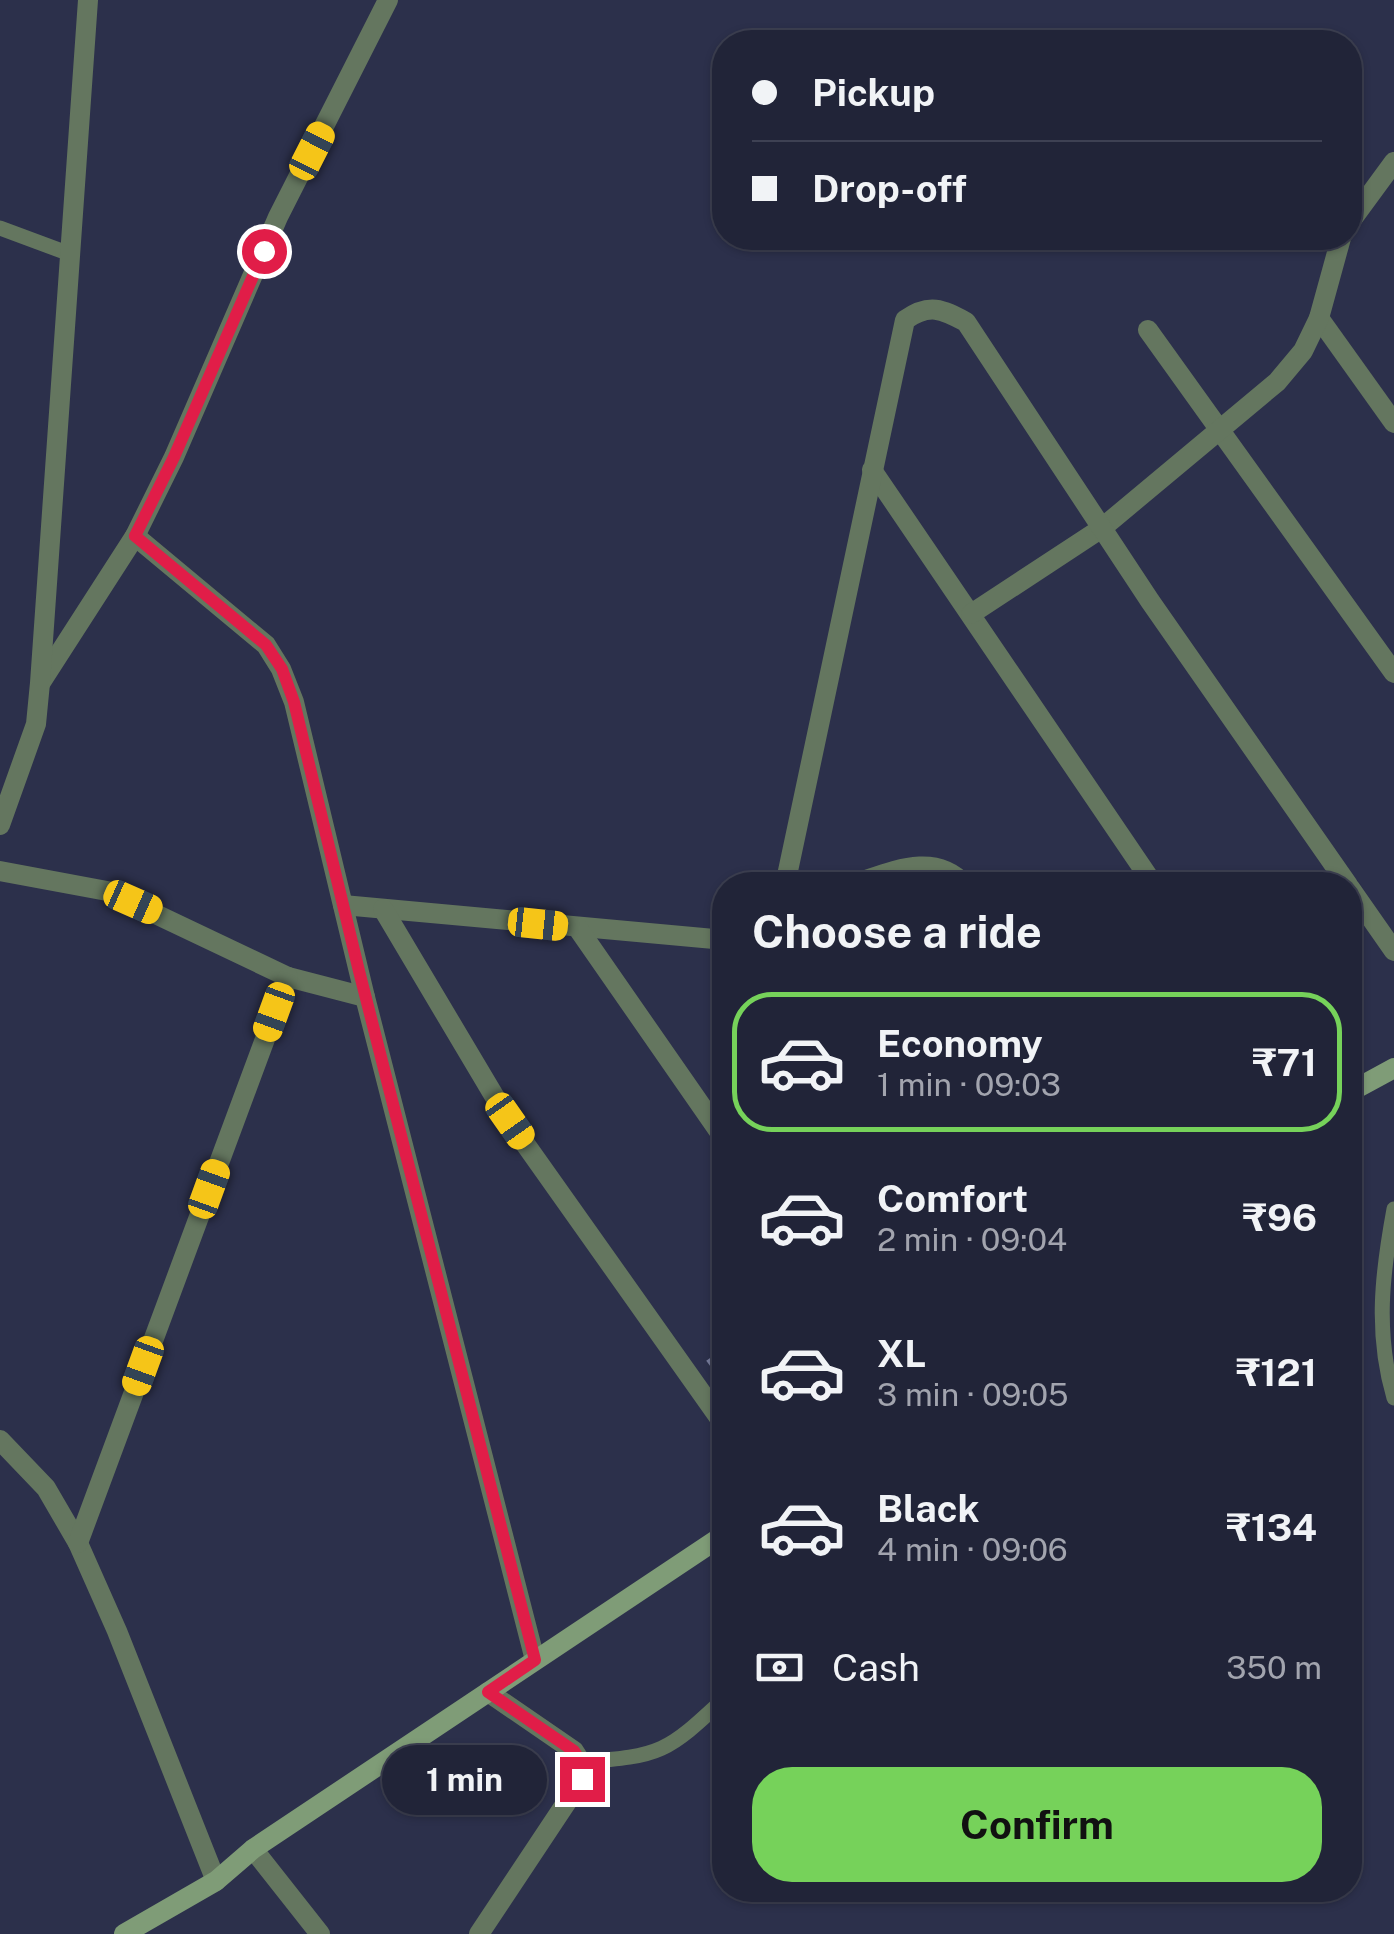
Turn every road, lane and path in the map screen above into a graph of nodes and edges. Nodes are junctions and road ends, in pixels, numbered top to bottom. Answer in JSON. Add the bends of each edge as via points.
{"nodes":[{"id":1,"x":88,"y":0,"type":"edge"},
{"id":2,"x":388,"y":0,"type":"edge"},
{"id":3,"x":1394,"y":162,"type":"edge"},
{"id":4,"x":1362,"y":206,"type":"edge"},
{"id":5,"x":0,"y":228,"type":"edge"},
{"id":6,"x":1338,"y":250,"type":"edge"},
{"id":7,"x":70,"y":254,"type":"junction"},
{"id":8,"x":1319,"y":318,"type":"junction"},
{"id":9,"x":1148,"y":330,"type":"dead end"},
{"id":10,"x":1394,"y":424,"type":"edge"},
{"id":11,"x":1220,"y":429,"type":"junction"},
{"id":12,"x":872,"y":470,"type":"junction"},
{"id":13,"x":1102,"y":528,"type":"junction"},
{"id":14,"x":135,"y":536,"type":"junction"},
{"id":15,"x":971,"y":614,"type":"junction"},
{"id":16,"x":1394,"y":673,"type":"edge"},
{"id":17,"x":40,"y":683,"type":"junction"},
{"id":18,"x":0,"y":825,"type":"edge"},
{"id":19,"x":0,"y":871,"type":"edge"},
{"id":20,"x":788,"y":872,"type":"edge"},
{"id":21,"x":892,"y":872,"type":"edge"},
{"id":22,"x":950,"y":872,"type":"edge"},
{"id":23,"x":1145,"y":872,"type":"edge"},
{"id":24,"x":1339,"y":872,"type":"edge"},
{"id":25,"x":343,"y":905,"type":"junction"},
{"id":26,"x":1362,"y":905,"type":"edge"},
{"id":27,"x":383,"y":909,"type":"junction"},
{"id":28,"x":577,"y":927,"type":"junction"},
{"id":29,"x":712,"y":939,"type":"edge"},
{"id":30,"x":1394,"y":951,"type":"edge"},
{"id":31,"x":288,"y":977,"type":"junction"},
{"id":32,"x":365,"y":997,"type":"junction"},
{"id":33,"x":1394,"y":1068,"type":"edge"},
{"id":34,"x":1362,"y":1085,"type":"edge"},
{"id":35,"x":712,"y":1121,"type":"edge"},
{"id":36,"x":1394,"y":1209,"type":"edge"},
{"id":37,"x":1394,"y":1398,"type":"edge"},
{"id":38,"x":712,"y":1408,"type":"edge"},
{"id":39,"x":0,"y":1440,"type":"edge"},
{"id":40,"x":78,"y":1543,"type":"junction"},
{"id":41,"x":712,"y":1543,"type":"edge"},
{"id":42,"x":535,"y":1660,"type":"junction"},
{"id":43,"x":488,"y":1692,"type":"junction"},
{"id":44,"x":712,"y":1710,"type":"edge"},
{"id":45,"x":581,"y":1762,"type":"junction"},
{"id":46,"x":253,"y":1849,"type":"junction"},
{"id":47,"x":216,"y":1881,"type":"junction"},
{"id":48,"x":124,"y":1934,"type":"edge"},
{"id":49,"x":320,"y":1934,"type":"edge"},
{"id":50,"x":479,"y":1934,"type":"edge"}],
"edges":[{"from":1,"to":7,"type":"street"},
{"from":2,"to":14,"type":"street","via":[[278,217]]},
{"from":3,"to":4,"type":"street"},
{"from":5,"to":7,"type":"lane"},
{"from":6,"to":8,"type":"street"},
{"from":7,"to":17,"type":"street"},
{"from":8,"to":10,"type":"street"},
{"from":8,"to":11,"type":"street","via":[[1277,382]]},
{"from":9,"to":11,"type":"street"},
{"from":11,"to":13,"type":"street"},
{"from":11,"to":16,"type":"street"},
{"from":12,"to":13,"type":"street","via":[[905,320],[938,307],[966,322]]},
{"from":12,"to":15,"type":"street"},
{"from":12,"to":20,"type":"street"},
{"from":13,"to":15,"type":"street"},
{"from":13,"to":24,"type":"street"},
{"from":14,"to":17,"type":"street"},
{"from":14,"to":25,"type":"street","via":[[266,645],[282,669]]},
{"from":15,"to":23,"type":"street"},
{"from":17,"to":18,"type":"street","via":[[36,724]]},
{"from":19,"to":31,"type":"street","via":[[107,891]]},
{"from":21,"to":22,"type":"street","via":[[923,866]]},
{"from":25,"to":27,"type":"street"},
{"from":25,"to":32,"type":"street"},
{"from":26,"to":30,"type":"street"},
{"from":27,"to":28,"type":"street"},
{"from":27,"to":38,"type":"street","via":[[510,1121]]},
{"from":28,"to":29,"type":"street"},
{"from":28,"to":35,"type":"street"},
{"from":31,"to":32,"type":"street"},
{"from":31,"to":40,"type":"street"},
{"from":32,"to":42,"type":"street"},
{"from":33,"to":34,"type":"street"},
{"from":36,"to":37,"type":"lane","via":[[1380,1326]]},
{"from":39,"to":40,"type":"street","via":[[46,1488]]},
{"from":40,"to":47,"type":"street"},
{"from":41,"to":42,"type":"street"},
{"from":42,"to":43,"type":"street"},
{"from":43,"to":45,"type":"street","via":[[562,1739]]},
{"from":43,"to":46,"type":"street"},
{"from":44,"to":45,"type":"lane","via":[[660,1752]]},
{"from":45,"to":50,"type":"street","via":[[577,1790]]},
{"from":46,"to":47,"type":"street"},
{"from":46,"to":49,"type":"street"},
{"from":47,"to":48,"type":"street"}]}
